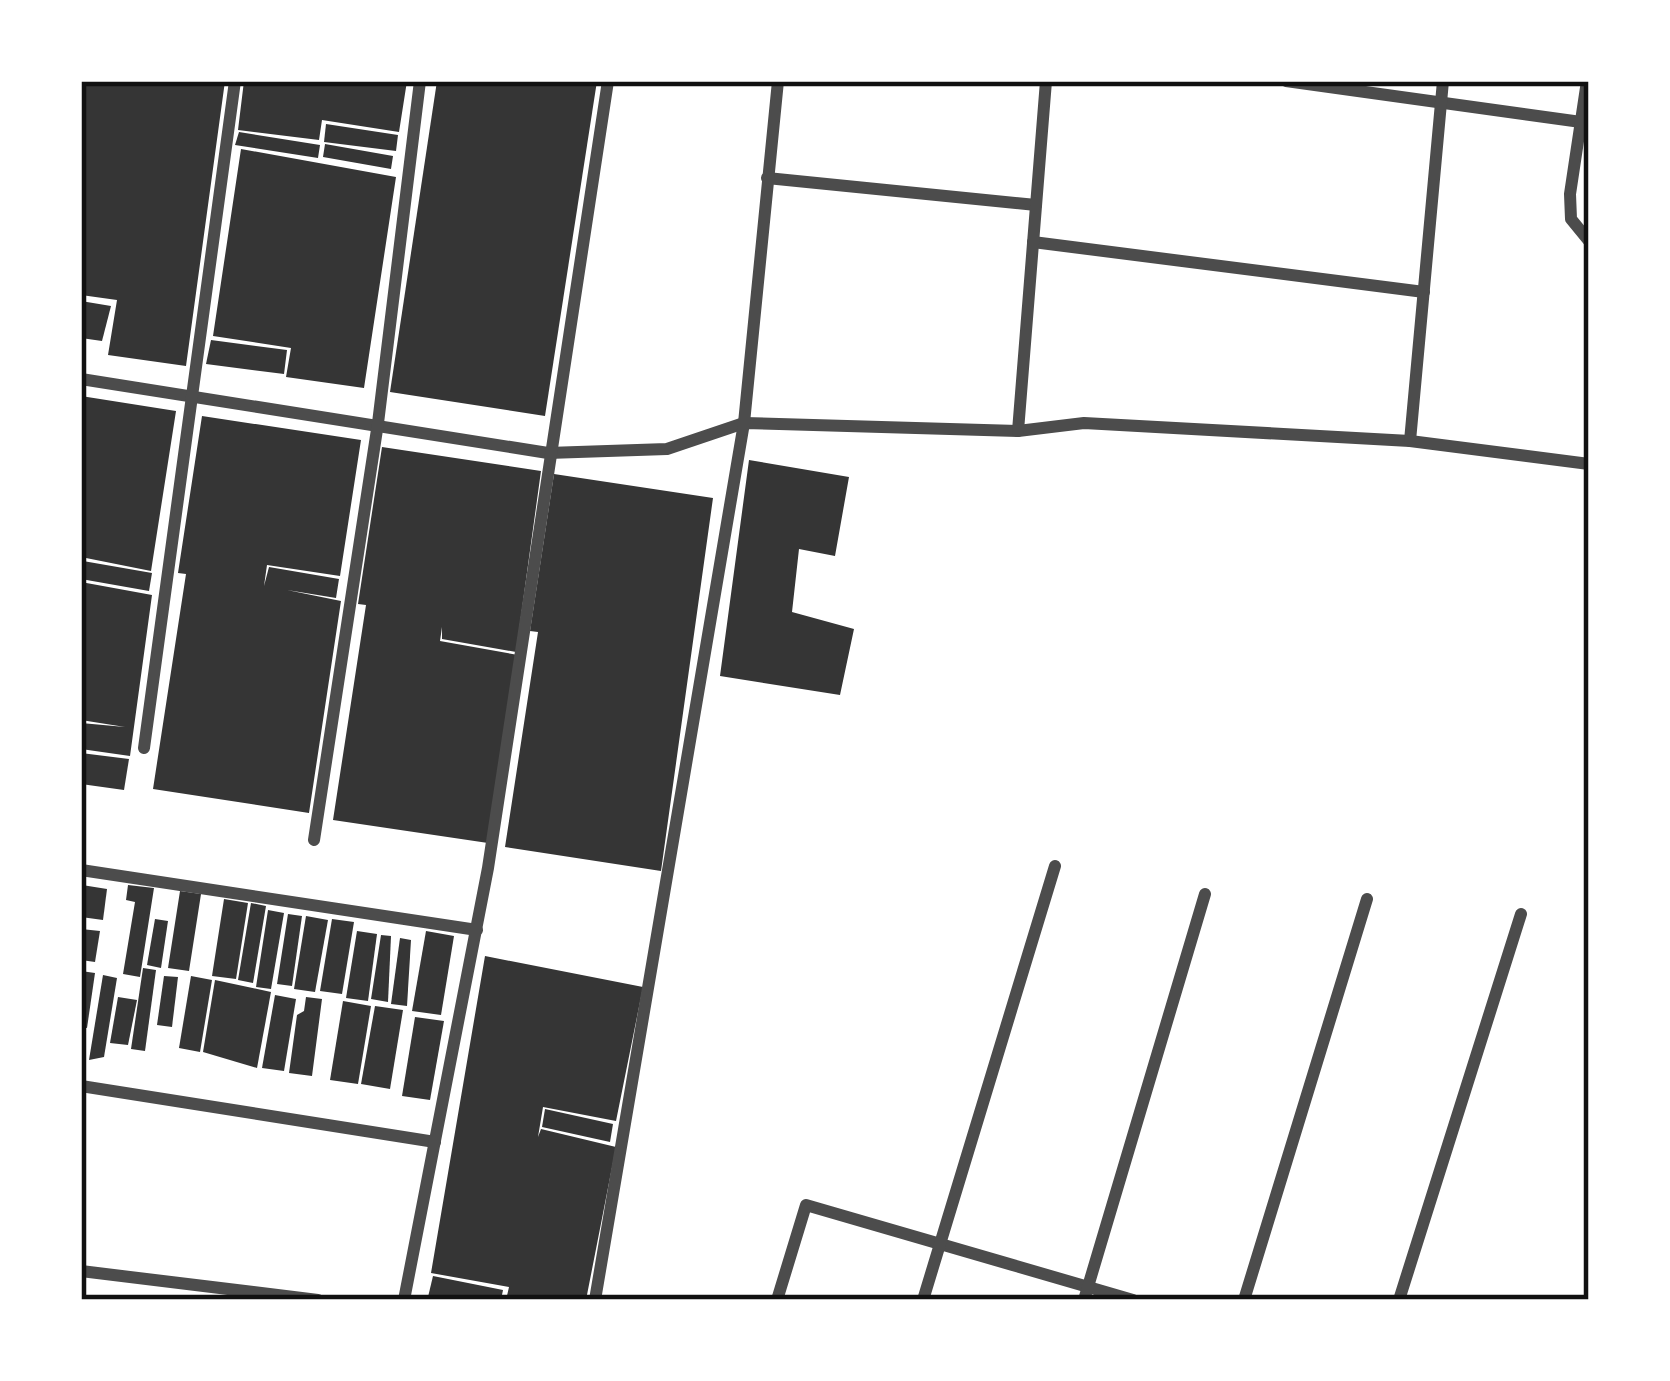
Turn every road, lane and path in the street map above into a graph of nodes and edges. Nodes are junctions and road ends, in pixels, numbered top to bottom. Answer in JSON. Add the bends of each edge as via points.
{"nodes":[{"id":1,"x":235,"y":81,"type":"edge"},
{"id":2,"x":420,"y":81,"type":"edge"},
{"id":3,"x":608,"y":81,"type":"edge"},
{"id":4,"x":778,"y":81,"type":"edge"},
{"id":5,"x":1046,"y":81,"type":"edge"},
{"id":6,"x":1286,"y":81,"type":"edge"},
{"id":7,"x":1443,"y":81,"type":"edge"},
{"id":8,"x":1587,"y":81,"type":"edge"},
{"id":9,"x":1442,"y":99,"type":"junction"},
{"id":10,"x":1581,"y":122,"type":"junction"},
{"id":11,"x":767,"y":178,"type":"junction"},
{"id":12,"x":1036,"y":206,"type":"junction"},
{"id":13,"x":1589,"y":241,"type":"edge"},
{"id":14,"x":1033,"y":242,"type":"junction"},
{"id":15,"x":1424,"y":292,"type":"junction"},
{"id":16,"x":81,"y":379,"type":"edge"},
{"id":17,"x":191,"y":395,"type":"junction"},
{"id":18,"x":378,"y":423,"type":"junction"},
{"id":19,"x":744,"y":423,"type":"junction"},
{"id":20,"x":1018,"y":431,"type":"junction"},
{"id":21,"x":1410,"y":441,"type":"junction"},
{"id":22,"x":548,"y":453,"type":"junction"},
{"id":23,"x":1589,"y":464,"type":"edge"},
{"id":24,"x":144,"y":748,"type":"dead end"},
{"id":25,"x":314,"y":840,"type":"dead end"},
{"id":26,"x":1055,"y":866,"type":"dead end"},
{"id":27,"x":81,"y":870,"type":"edge"},
{"id":28,"x":1204,"y":894,"type":"dead end"},
{"id":29,"x":1367,"y":899,"type":"dead end"},
{"id":30,"x":1521,"y":914,"type":"dead end"},
{"id":31,"x":477,"y":930,"type":"junction"},
{"id":32,"x":81,"y":1086,"type":"edge"},
{"id":33,"x":435,"y":1142,"type":"junction"},
{"id":34,"x":935,"y":1247,"type":"junction"},
{"id":35,"x":81,"y":1271,"type":"edge"},
{"id":36,"x":1085,"y":1294,"type":"edge"},
{"id":37,"x":318,"y":1300,"type":"edge"},
{"id":38,"x":404,"y":1300,"type":"edge"},
{"id":39,"x":595,"y":1300,"type":"edge"},
{"id":40,"x":777,"y":1300,"type":"edge"},
{"id":41,"x":923,"y":1300,"type":"edge"},
{"id":42,"x":1133,"y":1300,"type":"edge"},
{"id":43,"x":1244,"y":1300,"type":"edge"},
{"id":44,"x":1399,"y":1300,"type":"edge"}],
"edges":[{"from":1,"to":17,"type":"street"},
{"from":2,"to":18,"type":"street"},
{"from":3,"to":22,"type":"street"},
{"from":4,"to":11,"type":"street"},
{"from":5,"to":12,"type":"street"},
{"from":6,"to":9,"type":"street"},
{"from":7,"to":9,"type":"street"},
{"from":8,"to":10,"type":"street"},
{"from":9,"to":10,"type":"street"},
{"from":9,"to":15,"type":"street"},
{"from":10,"to":13,"type":"street","via":[[1570,206]]},
{"from":11,"to":12,"type":"street"},
{"from":11,"to":19,"type":"street"},
{"from":12,"to":14,"type":"street"},
{"from":14,"to":15,"type":"street"},
{"from":14,"to":20,"type":"street"},
{"from":15,"to":21,"type":"street"},
{"from":16,"to":17,"type":"street"},
{"from":17,"to":18,"type":"street"},
{"from":17,"to":24,"type":"street"},
{"from":18,"to":22,"type":"street"},
{"from":18,"to":25,"type":"street"},
{"from":19,"to":20,"type":"street"},
{"from":19,"to":22,"type":"street","via":[[667,449]]},
{"from":19,"to":39,"type":"street"},
{"from":20,"to":21,"type":"street","via":[[1084,423]]},
{"from":21,"to":23,"type":"street"},
{"from":22,"to":31,"type":"street"},
{"from":26,"to":34,"type":"street"},
{"from":27,"to":31,"type":"street"},
{"from":28,"to":36,"type":"street"},
{"from":29,"to":43,"type":"street"},
{"from":30,"to":44,"type":"street"},
{"from":31,"to":33,"type":"street"},
{"from":32,"to":33,"type":"street"},
{"from":33,"to":38,"type":"street"},
{"from":34,"to":36,"type":"street"},
{"from":34,"to":40,"type":"street","via":[[806,1205]]},
{"from":34,"to":41,"type":"street"},
{"from":35,"to":37,"type":"street"},
{"from":36,"to":42,"type":"street"}]}
